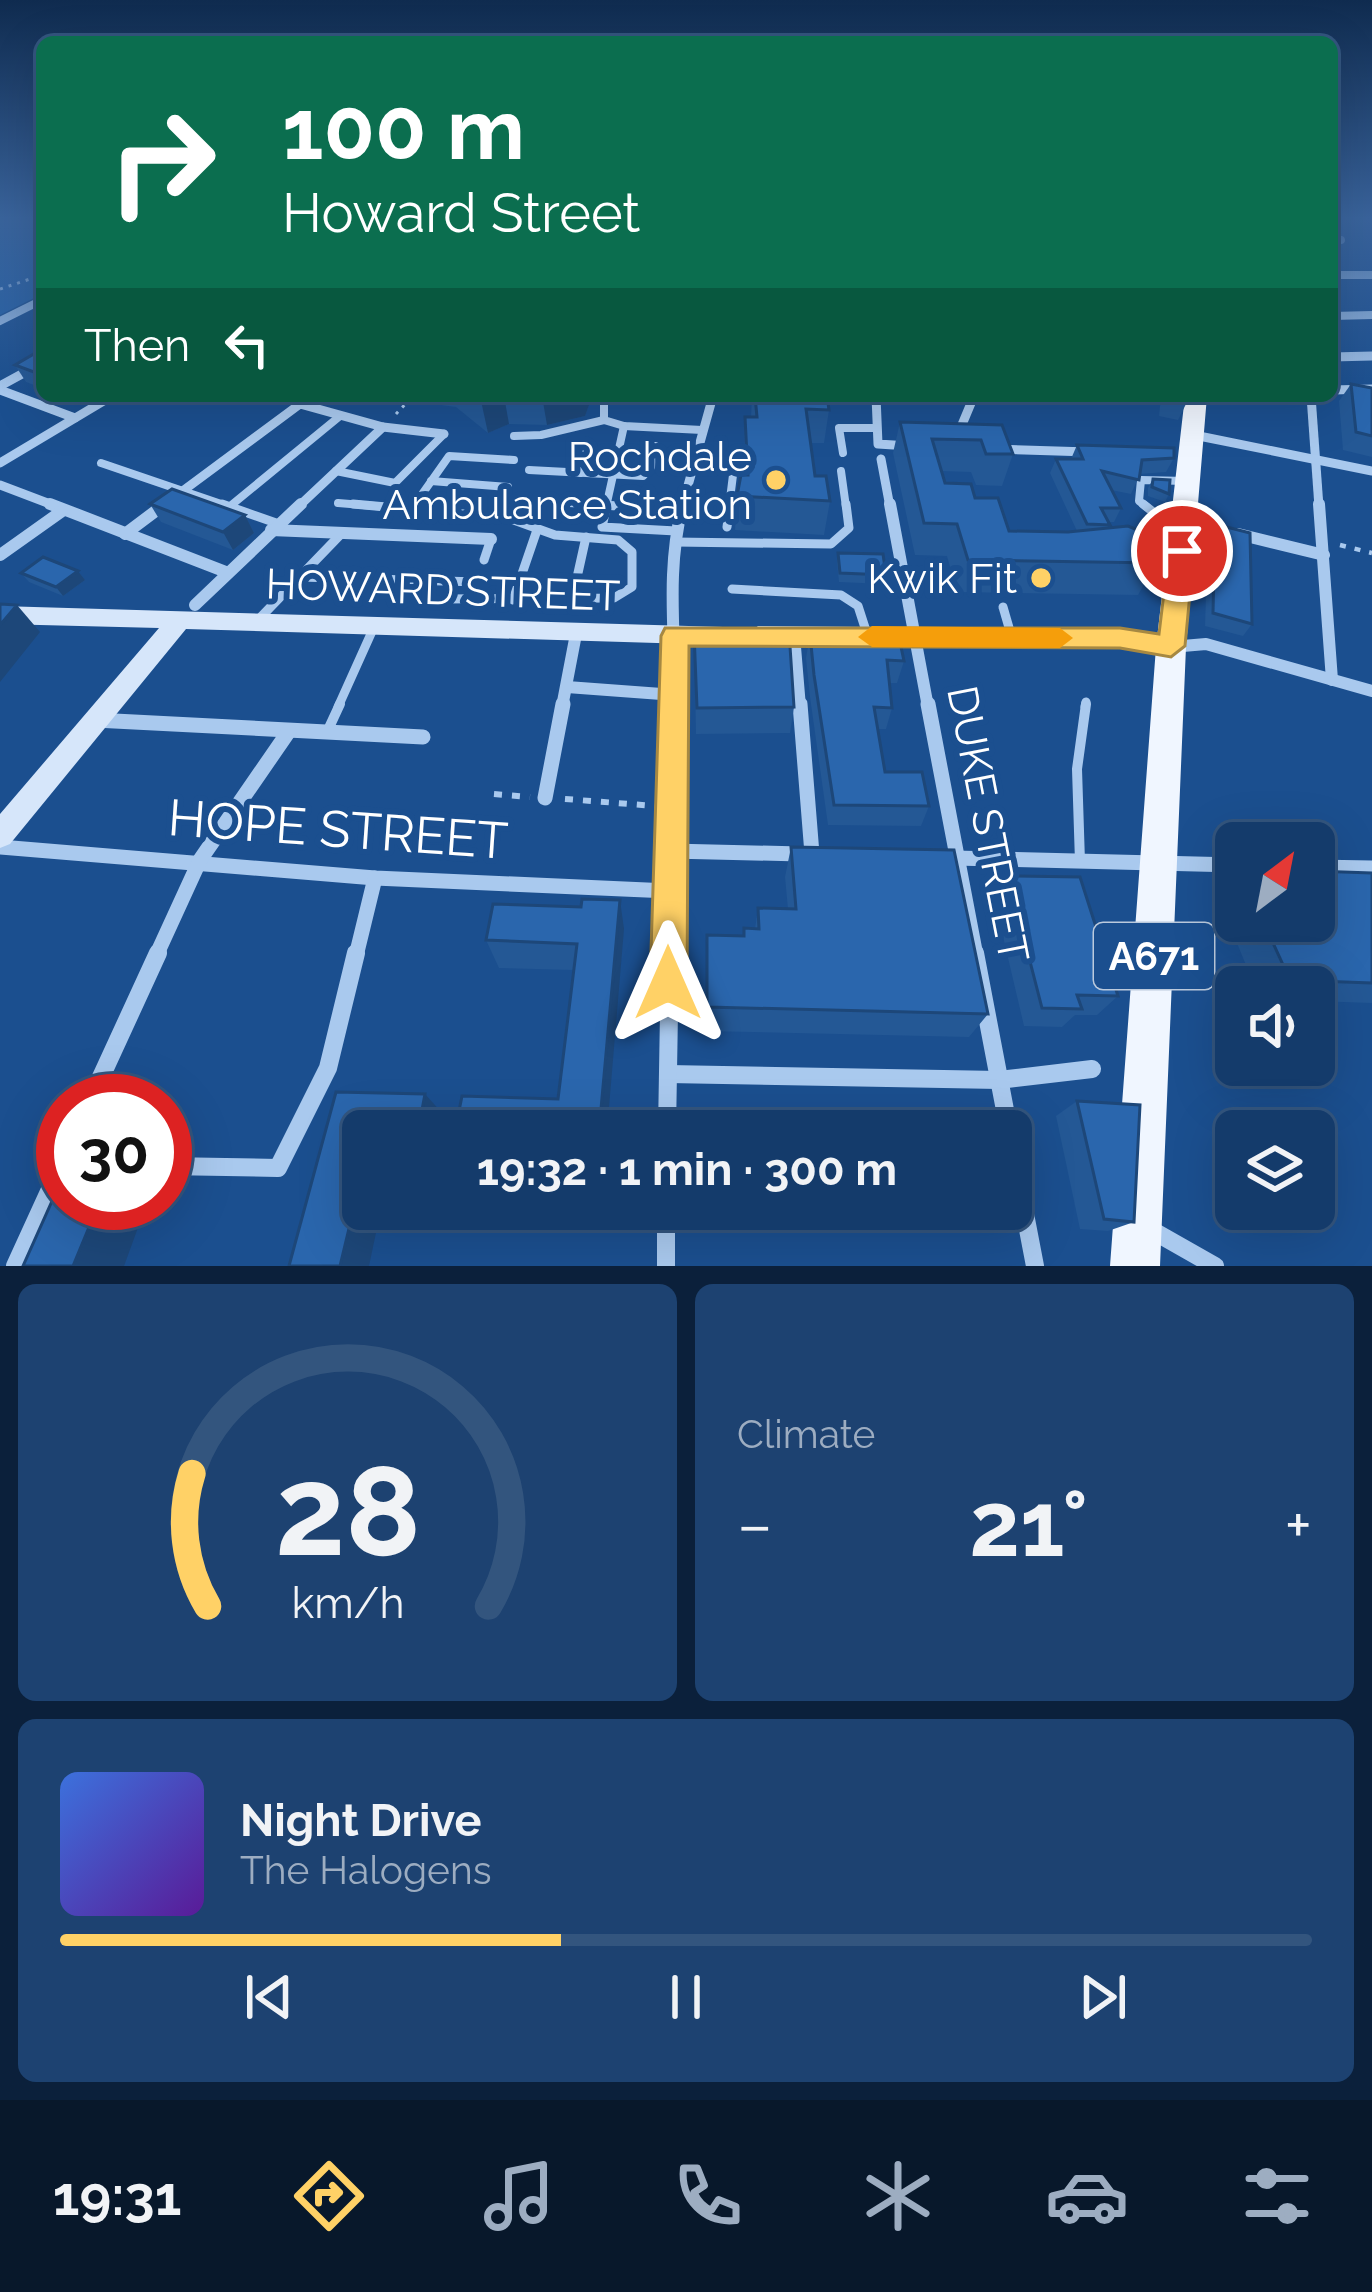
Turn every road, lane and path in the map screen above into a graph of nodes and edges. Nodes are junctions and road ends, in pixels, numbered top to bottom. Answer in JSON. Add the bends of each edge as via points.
{"nodes":[{"id":1,"x":31,"y":278,"type":"edge"},
{"id":2,"x":0,"y":289,"type":"edge"},
{"id":3,"x":36,"y":303,"type":"edge"},
{"id":4,"x":1372,"y":315,"type":"edge"},
{"id":5,"x":1338,"y":316,"type":"edge"},
{"id":6,"x":0,"y":321,"type":"edge"},
{"id":7,"x":1372,"y":356,"type":"edge"},
{"id":8,"x":1338,"y":358,"type":"edge"},
{"id":9,"x":36,"y":367,"type":"edge"},
{"id":10,"x":0,"y":388,"type":"edge"},
{"id":11,"x":1372,"y":389,"type":"edge"},
{"id":12,"x":1338,"y":390,"type":"edge"},
{"id":13,"x":102,"y":402,"type":"edge"},
{"id":14,"x":602,"y":402,"type":"edge"},
{"id":15,"x":711,"y":402,"type":"edge"},
{"id":16,"x":876,"y":402,"type":"edge"},
{"id":17,"x":971,"y":402,"type":"edge"},
{"id":18,"x":1189,"y":402,"type":"edge"},
{"id":19,"x":1311,"y":402,"type":"edge"},
{"id":20,"x":340,"y":416,"type":"junction"},
{"id":21,"x":75,"y":418,"type":"junction"},
{"id":22,"x":604,"y":420,"type":"junction"},
{"id":23,"x":625,"y":426,"type":"junction"},
{"id":24,"x":383,"y":427,"type":"junction"},
{"id":25,"x":877,"y":428,"type":"junction"},
{"id":26,"x":702,"y":430,"type":"junction"},
{"id":27,"x":444,"y":434,"type":"joint"},
{"id":28,"x":514,"y":436,"type":"dead end"},
{"id":29,"x":588,"y":446,"type":"dead end"},
{"id":30,"x":655,"y":446,"type":"dead end"},
{"id":31,"x":915,"y":446,"type":"edge"},
{"id":32,"x":879,"y":452,"type":"junction"},
{"id":33,"x":1096,"y":452,"type":"edge"},
{"id":34,"x":843,"y":453,"type":"dead end"},
{"id":35,"x":1186,"y":456,"type":"junction"},
{"id":36,"x":735,"y":459,"type":"dead end"},
{"id":37,"x":1316,"y":459,"type":"junction"},
{"id":38,"x":514,"y":460,"type":"dead end"},
{"id":39,"x":0,"y":463,"type":"edge"},
{"id":40,"x":101,"y":463,"type":"dead end"},
{"id":41,"x":336,"y":470,"type":"junction"},
{"id":42,"x":529,"y":470,"type":"dead end"},
{"id":43,"x":841,"y":471,"type":"dead end"},
{"id":44,"x":1372,"y":471,"type":"edge"},
{"id":45,"x":580,"y":473,"type":"junction"},
{"id":46,"x":612,"y":475,"type":"junction"},
{"id":47,"x":431,"y":481,"type":"junction"},
{"id":48,"x":0,"y":485,"type":"edge"},
{"id":49,"x":508,"y":487,"type":"dead end"},
{"id":50,"x":183,"y":491,"type":"junction"},
{"id":51,"x":684,"y":498,"type":"junction"},
{"id":52,"x":519,"y":500,"type":"dead end"},
{"id":53,"x":728,"y":500,"type":"junction"},
{"id":54,"x":338,"y":503,"type":"dead end"},
{"id":55,"x":604,"y":505,"type":"junction"},
{"id":56,"x":230,"y":507,"type":"junction"},
{"id":57,"x":646,"y":508,"type":"dead end"},
{"id":58,"x":412,"y":509,"type":"junction"},
{"id":59,"x":62,"y":511,"type":"junction"},
{"id":60,"x":275,"y":527,"type":"junction"},
{"id":61,"x":727,"y":527,"type":"dead end"},
{"id":62,"x":1216,"y":529,"type":"edge"},
{"id":63,"x":537,"y":530,"type":"junction"},
{"id":64,"x":600,"y":532,"type":"junction"},
{"id":65,"x":341,"y":533,"type":"junction"},
{"id":66,"x":125,"y":534,"type":"junction"},
{"id":67,"x":586,"y":537,"type":"junction"},
{"id":68,"x":676,"y":537,"type":"junction"},
{"id":69,"x":1183,"y":538,"type":"junction"},
{"id":70,"x":490,"y":539,"type":"joint"},
{"id":71,"x":1324,"y":548,"type":"junction"},
{"id":72,"x":1135,"y":550,"type":"edge"},
{"id":73,"x":1372,"y":553,"type":"edge"},
{"id":74,"x":0,"y":555,"type":"edge"},
{"id":75,"x":484,"y":560,"type":"dead end"},
{"id":76,"x":226,"y":572,"type":"junction"},
{"id":77,"x":300,"y":577,"type":"junction"},
{"id":78,"x":478,"y":582,"type":"dead end"},
{"id":79,"x":732,"y":589,"type":"dead end"},
{"id":80,"x":444,"y":599,"type":"dead end"},
{"id":81,"x":513,"y":600,"type":"junction"},
{"id":82,"x":572,"y":600,"type":"junction"},
{"id":83,"x":1003,"y":607,"type":"dead end"},
{"id":84,"x":188,"y":613,"type":"junction"},
{"id":85,"x":0,"y":615,"type":"edge"},
{"id":86,"x":255,"y":623,"type":"junction"},
{"id":87,"x":374,"y":627,"type":"junction"},
{"id":88,"x":576,"y":634,"type":"junction"},
{"id":89,"x":794,"y":635,"type":"junction"},
{"id":90,"x":675,"y":636,"type":"junction"},
{"id":91,"x":868,"y":637,"type":"junction"},
{"id":92,"x":915,"y":638,"type":"junction"},
{"id":93,"x":1012,"y":638,"type":"junction"},
{"id":94,"x":1171,"y":646,"type":"junction"},
{"id":95,"x":1332,"y":680,"type":"junction"},
{"id":96,"x":567,"y":688,"type":"junction"},
{"id":97,"x":1372,"y":691,"type":"edge"},
{"id":98,"x":675,"y":694,"type":"junction"},
{"id":99,"x":1086,"y":702,"type":"dead end"},
{"id":100,"x":94,"y":720,"type":"junction"},
{"id":101,"x":289,"y":731,"type":"junction"},
{"id":102,"x":326,"y":733,"type":"junction"},
{"id":103,"x":423,"y":737,"type":"dead end"},
{"id":104,"x":494,"y":794,"type":"dead end"},
{"id":105,"x":545,"y":798,"type":"junction"},
{"id":106,"x":671,"y":807,"type":"junction"},
{"id":107,"x":0,"y":835,"type":"edge"},
{"id":108,"x":0,"y":847,"type":"edge"},
{"id":109,"x":671,"y":851,"type":"junction"},
{"id":110,"x":812,"y":854,"type":"junction"},
{"id":111,"x":833,"y":855,"type":"edge"},
{"id":112,"x":938,"y":858,"type":"edge"},
{"id":113,"x":959,"y":858,"type":"junction"},
{"id":114,"x":200,"y":860,"type":"junction"},
{"id":115,"x":1080,"y":862,"type":"junction"},
{"id":116,"x":1160,"y":863,"type":"junction"},
{"id":117,"x":1215,"y":864,"type":"edge"},
{"id":118,"x":1335,"y":867,"type":"edge"},
{"id":119,"x":1372,"y":868,"type":"edge"},
{"id":120,"x":375,"y":878,"type":"junction"},
{"id":121,"x":669,"y":891,"type":"junction"},
{"id":122,"x":1092,"y":1070,"type":"dead end"},
{"id":123,"x":102,"y":1074,"type":"edge"},
{"id":124,"x":668,"y":1074,"type":"junction"},
{"id":125,"x":999,"y":1080,"type":"junction"},
{"id":126,"x":667,"y":1110,"type":"edge"},
{"id":127,"x":1005,"y":1110,"type":"edge"},
{"id":128,"x":192,"y":1166,"type":"edge"},
{"id":129,"x":36,"y":1220,"type":"edge"},
{"id":130,"x":1136,"y":1221,"type":"junction"},
{"id":131,"x":667,"y":1230,"type":"edge"},
{"id":132,"x":1028,"y":1230,"type":"edge"},
{"id":133,"x":15,"y":1266,"type":"edge"},
{"id":134,"x":666,"y":1266,"type":"edge"},
{"id":135,"x":1035,"y":1266,"type":"edge"},
{"id":136,"x":1135,"y":1266,"type":"edge"},
{"id":137,"x":1215,"y":1266,"type":"edge"}],
"edges":[{"from":1,"to":2,"type":"path"},
{"from":3,"to":6,"type":"street"},
{"from":4,"to":5,"type":"street"},
{"from":7,"to":8,"type":"street"},
{"from":9,"to":10,"type":"street"},
{"from":10,"to":21,"type":"street"},
{"from":11,"to":12,"type":"street"},
{"from":13,"to":21,"type":"street"},
{"from":14,"to":22,"type":"lane"},
{"from":15,"to":26,"type":"street"},
{"from":16,"to":25,"type":"street","name":"DUKE STREET"},
{"from":17,"to":33,"type":"street","via":[[952,448]]},
{"from":18,"to":35,"type":"main road","number":"A671"},
{"from":19,"to":37,"type":"street"},
{"from":20,"to":24,"type":"street"},
{"from":20,"to":50,"type":"street","via":[[300,404]]},
{"from":20,"to":56,"type":"lane"},
{"from":21,"to":39,"type":"street"},
{"from":22,"to":23,"type":"lane"},
{"from":22,"to":28,"type":"lane"},
{"from":23,"to":26,"type":"lane"},
{"from":23,"to":46,"type":"lane"},
{"from":24,"to":27,"type":"street"},
{"from":24,"to":41,"type":"street"},
{"from":25,"to":32,"type":"street","name":"DUKE STREET"},
{"from":25,"to":34,"type":"lane","via":[[839,428]]},
{"from":26,"to":51,"type":"street"},
{"from":27,"to":41,"type":"lane","via":[[395,483]]},
{"from":29,"to":45,"type":"lane"},
{"from":30,"to":46,"type":"lane","via":[[647,474]]},
{"from":31,"to":32,"type":"street"},
{"from":32,"to":92,"type":"street","name":"DUKE STREET"},
{"from":35,"to":37,"type":"street"},
{"from":35,"to":69,"type":"main road","number":"A671"},
{"from":35,"to":69,"type":"lane","via":[[1142,479],[1139,501]]},
{"from":36,"to":53,"type":"lane"},
{"from":37,"to":44,"type":"street"},
{"from":37,"to":71,"type":"street"},
{"from":38,"to":47,"type":"lane","via":[[455,454]]},
{"from":40,"to":50,"type":"lane"},
{"from":41,"to":60,"type":"street"},
{"from":42,"to":45,"type":"lane"},
{"from":43,"to":68,"type":"lane","via":[[849,528],[831,544]]},
{"from":45,"to":46,"type":"lane"},
{"from":46,"to":55,"type":"lane"},
{"from":47,"to":49,"type":"lane"},
{"from":47,"to":58,"type":"lane"},
{"from":48,"to":59,"type":"street"},
{"from":50,"to":56,"type":"lane"},
{"from":50,"to":66,"type":"street"},
{"from":51,"to":53,"type":"lane"},
{"from":51,"to":68,"type":"street"},
{"from":52,"to":55,"type":"lane"},
{"from":53,"to":61,"type":"lane"},
{"from":54,"to":58,"type":"lane"},
{"from":55,"to":57,"type":"lane"},
{"from":55,"to":64,"type":"lane"},
{"from":56,"to":60,"type":"lane"},
{"from":58,"to":63,"type":"lane","via":[[508,518]]},
{"from":59,"to":66,"type":"street"},
{"from":59,"to":74,"type":"street"},
{"from":60,"to":65,"type":"street"},
{"from":60,"to":76,"type":"street"},
{"from":62,"to":71,"type":"street"},
{"from":63,"to":67,"type":"lane"},
{"from":63,"to":81,"type":"lane"},
{"from":64,"to":67,"type":"lane"},
{"from":64,"to":68,"type":"lane"},
{"from":64,"to":82,"type":"lane","via":[[629,546],[632,586],[614,598]]},
{"from":65,"to":70,"type":"street"},
{"from":65,"to":77,"type":"lane"},
{"from":66,"to":76,"type":"street"},
{"from":67,"to":82,"type":"lane"},
{"from":68,"to":90,"type":"street"},
{"from":69,"to":72,"type":"lane"},
{"from":69,"to":94,"type":"main road","number":"A671"},
{"from":70,"to":75,"type":"lane"},
{"from":71,"to":73,"type":"path"},
{"from":71,"to":95,"type":"street"},
{"from":76,"to":84,"type":"street"},
{"from":77,"to":78,"type":"lane"},
{"from":77,"to":86,"type":"lane"},
{"from":79,"to":91,"type":"lane","via":[[841,595],[858,606]]},
{"from":80,"to":81,"type":"lane"},
{"from":81,"to":82,"type":"lane"},
{"from":83,"to":93,"type":"lane"},
{"from":84,"to":85,"type":"street","name":"HOWARD STREET"},
{"from":84,"to":86,"type":"street","name":"HOWARD STREET"},
{"from":84,"to":100,"type":"street"},
{"from":86,"to":87,"type":"street","name":"HOWARD STREET"},
{"from":87,"to":88,"type":"street","name":"HOWARD STREET"},
{"from":87,"to":102,"type":"lane"},
{"from":88,"to":90,"type":"street","name":"HOWARD STREET"},
{"from":88,"to":96,"type":"street"},
{"from":89,"to":90,"type":"street","name":"HOWARD STREET"},
{"from":89,"to":91,"type":"street","name":"HOWARD STREET"},
{"from":89,"to":110,"type":"street"},
{"from":90,"to":98,"type":"street"},
{"from":91,"to":92,"type":"street","name":"HOWARD STREET"},
{"from":92,"to":93,"type":"street","name":"HOWARD STREET"},
{"from":92,"to":113,"type":"street","name":"DUKE STREET"},
{"from":93,"to":94,"type":"street","name":"HOWARD STREET"},
{"from":94,"to":95,"type":"street","via":[[1206,644]]},
{"from":94,"to":116,"type":"main road","number":"A671"},
{"from":95,"to":97,"type":"street"},
{"from":96,"to":98,"type":"street"},
{"from":96,"to":105,"type":"street"},
{"from":98,"to":106,"type":"street"},
{"from":99,"to":115,"type":"lane","via":[[1076,769]]},
{"from":100,"to":101,"type":"street"},
{"from":100,"to":107,"type":"street"},
{"from":101,"to":102,"type":"street"},
{"from":101,"to":114,"type":"street"},
{"from":102,"to":103,"type":"street"},
{"from":104,"to":105,"type":"path"},
{"from":105,"to":106,"type":"path"},
{"from":106,"to":109,"type":"street"},
{"from":108,"to":114,"type":"street","name":"HOPE STREET"},
{"from":109,"to":110,"type":"street"},
{"from":109,"to":121,"type":"street"},
{"from":110,"to":111,"type":"street"},
{"from":112,"to":113,"type":"street"},
{"from":113,"to":115,"type":"street"},
{"from":113,"to":125,"type":"street","name":"DUKE STREET"},
{"from":114,"to":120,"type":"street","name":"HOPE STREET"},
{"from":114,"to":123,"type":"street"},
{"from":115,"to":116,"type":"street"},
{"from":116,"to":117,"type":"street"},
{"from":116,"to":130,"type":"main road","number":"A671"},
{"from":118,"to":119,"type":"street"},
{"from":120,"to":121,"type":"street","name":"HOPE STREET"},
{"from":120,"to":128,"type":"street","via":[[328,1068],[278,1168]]},
{"from":121,"to":124,"type":"street"},
{"from":122,"to":125,"type":"street"},
{"from":124,"to":125,"type":"street"},
{"from":124,"to":126,"type":"street"},
{"from":125,"to":127,"type":"street","name":"DUKE STREET"},
{"from":129,"to":133,"type":"street"},
{"from":130,"to":136,"type":"main road","number":"A671"},
{"from":130,"to":137,"type":"street"},
{"from":131,"to":134,"type":"street"},
{"from":132,"to":135,"type":"street"}]}
